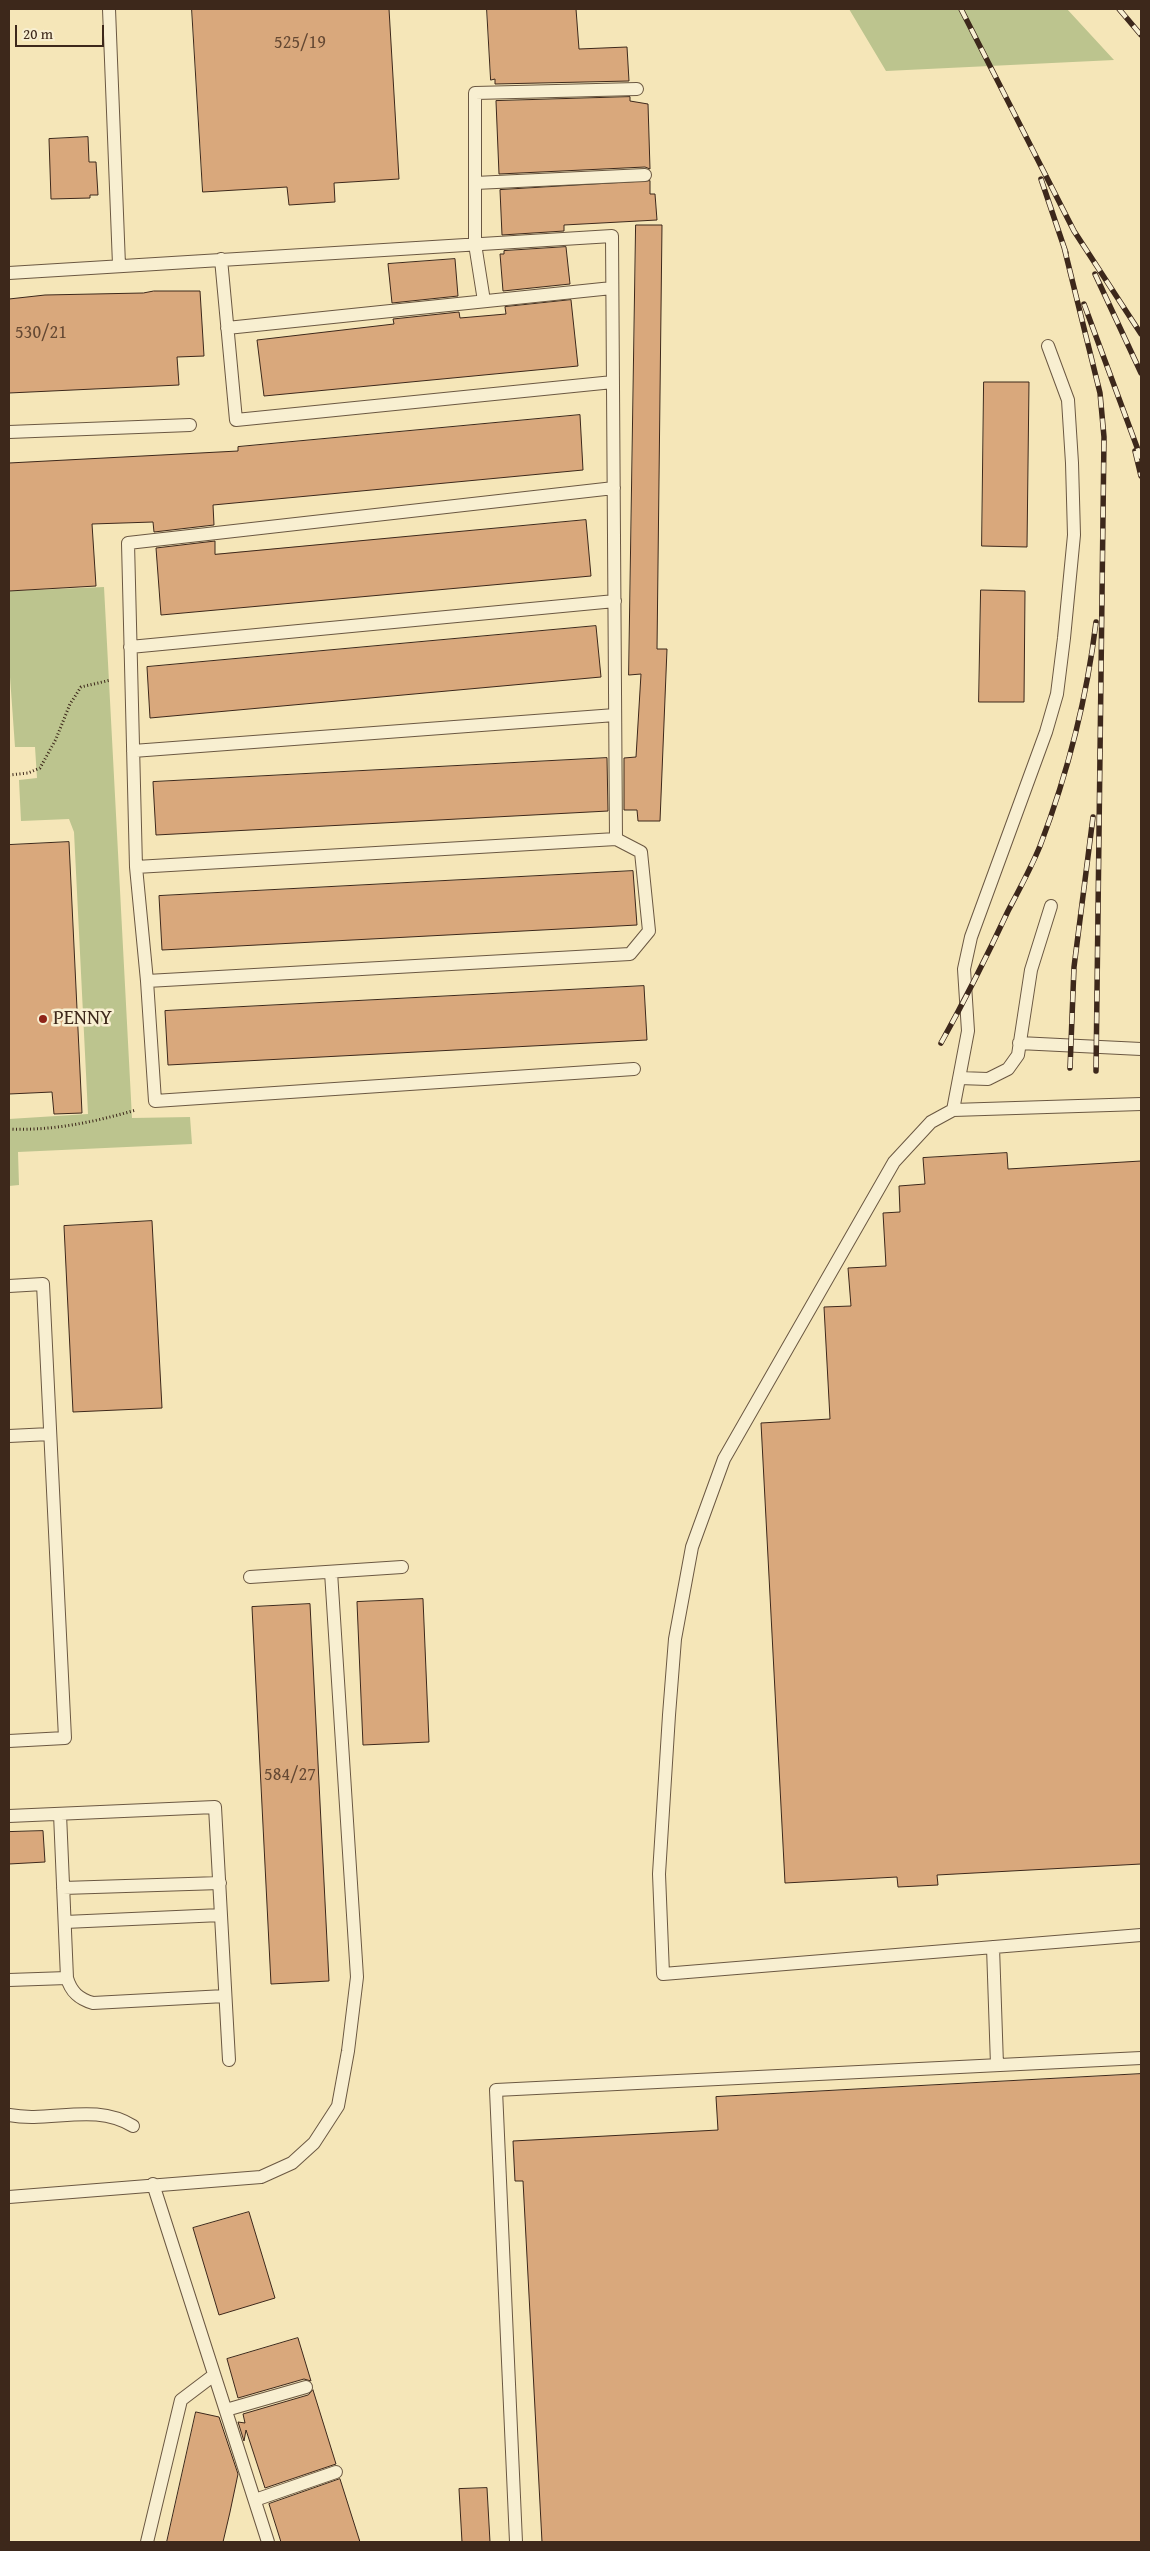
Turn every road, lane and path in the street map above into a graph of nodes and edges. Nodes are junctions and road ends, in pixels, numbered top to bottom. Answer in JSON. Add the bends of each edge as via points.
{"nodes":[{"id":1,"x":109,"y":9,"type":"edge"},
{"id":2,"x":637,"y":89,"type":"dead end"},
{"id":3,"x":645,"y":175,"type":"dead end"},
{"id":4,"x":475,"y":183,"type":"junction"},
{"id":5,"x":475,"y":244,"type":"junction"},
{"id":6,"x":221,"y":259,"type":"junction"},
{"id":7,"x":119,"y":266,"type":"junction"},
{"id":8,"x":9,"y":273,"type":"edge"},
{"id":9,"x":612,"y":288,"type":"junction"},
{"id":10,"x":484,"y":301,"type":"junction"},
{"id":11,"x":227,"y":328,"type":"junction"},
{"id":12,"x":1048,"y":346,"type":"dead end"},
{"id":13,"x":613,"y":382,"type":"junction"},
{"id":14,"x":190,"y":425,"type":"dead end"},
{"id":15,"x":9,"y":432,"type":"edge"},
{"id":16,"x":614,"y":488,"type":"junction"},
{"id":17,"x":614,"y":601,"type":"junction"},
{"id":18,"x":130,"y":646,"type":"junction"},
{"id":19,"x":131,"y":674,"type":"junction"},
{"id":20,"x":615,"y":715,"type":"junction"},
{"id":21,"x":133,"y":751,"type":"junction"},
{"id":22,"x":9,"y":775,"type":"edge"},
{"id":23,"x":616,"y":839,"type":"junction"},
{"id":24,"x":136,"y":867,"type":"junction"},
{"id":25,"x":1051,"y":906,"type":"dead end"},
{"id":26,"x":147,"y":981,"type":"junction"},
{"id":27,"x":1019,"y":1043,"type":"junction"},
{"id":28,"x":1141,"y":1049,"type":"edge"},
{"id":29,"x":634,"y":1069,"type":"dead end"},
{"id":30,"x":959,"y":1078,"type":"junction"},
{"id":31,"x":155,"y":1102,"type":"junction"},
{"id":32,"x":1141,"y":1104,"type":"edge"},
{"id":33,"x":953,"y":1110,"type":"junction"},
{"id":34,"x":9,"y":1129,"type":"edge"},
{"id":35,"x":9,"y":1286,"type":"edge"},
{"id":36,"x":50,"y":1434,"type":"junction"},
{"id":37,"x":9,"y":1436,"type":"edge"},
{"id":38,"x":402,"y":1567,"type":"dead end"},
{"id":39,"x":331,"y":1572,"type":"junction"},
{"id":40,"x":250,"y":1577,"type":"dead end"},
{"id":41,"x":9,"y":1741,"type":"edge"},
{"id":42,"x":60,"y":1814,"type":"junction"},
{"id":43,"x":9,"y":1816,"type":"edge"},
{"id":44,"x":220,"y":1883,"type":"junction"},
{"id":45,"x":63,"y":1888,"type":"junction"},
{"id":46,"x":221,"y":1915,"type":"junction"},
{"id":47,"x":65,"y":1922,"type":"junction"},
{"id":48,"x":1141,"y":1935,"type":"edge"},
{"id":49,"x":993,"y":1947,"type":"junction"},
{"id":50,"x":67,"y":1978,"type":"junction"},
{"id":51,"x":9,"y":1980,"type":"edge"},
{"id":52,"x":225,"y":1996,"type":"junction"},
{"id":53,"x":1141,"y":2058,"type":"edge"},
{"id":54,"x":229,"y":2060,"type":"dead end"},
{"id":55,"x":997,"y":2065,"type":"junction"},
{"id":56,"x":9,"y":2115,"type":"edge"},
{"id":57,"x":133,"y":2126,"type":"dead end"},
{"id":58,"x":153,"y":2184,"type":"junction"},
{"id":59,"x":9,"y":2197,"type":"edge"},
{"id":60,"x":214,"y":2375,"type":"junction"},
{"id":61,"x":306,"y":2387,"type":"dead end"},
{"id":62,"x":226,"y":2410,"type":"junction"},
{"id":63,"x":336,"y":2472,"type":"dead end"},
{"id":64,"x":255,"y":2500,"type":"junction"},
{"id":65,"x":147,"y":2542,"type":"edge"},
{"id":66,"x":268,"y":2542,"type":"edge"},
{"id":67,"x":516,"y":2542,"type":"edge"}],
"edges":[{"from":1,"to":7,"type":"lane"},
{"from":2,"to":4,"type":"lane","via":[[475,93]]},
{"from":3,"to":4,"type":"lane"},
{"from":4,"to":5,"type":"lane"},
{"from":5,"to":6,"type":"lane"},
{"from":5,"to":9,"type":"lane","via":[[612,236]]},
{"from":5,"to":10,"type":"lane"},
{"from":6,"to":7,"type":"lane"},
{"from":6,"to":11,"type":"lane"},
{"from":7,"to":8,"type":"lane"},
{"from":9,"to":10,"type":"lane"},
{"from":9,"to":13,"type":"lane"},
{"from":10,"to":11,"type":"lane"},
{"from":11,"to":13,"type":"lane","via":[[236,420]]},
{"from":12,"to":30,"type":"lane","via":[[1068,400],[1072,463],[1074,535],[1064,638],[1057,694],[1046,732],[971,937],[964,969],[968,1032]]},
{"from":13,"to":16,"type":"lane"},
{"from":14,"to":15,"type":"lane"},
{"from":16,"to":17,"type":"lane"},
{"from":16,"to":18,"type":"lane","via":[[128,543]]},
{"from":17,"to":18,"type":"lane"},
{"from":17,"to":20,"type":"lane"},
{"from":18,"to":19,"type":"lane"},
{"from":19,"to":21,"type":"lane"},
{"from":19,"to":22,"type":"path","via":[[81,687],[40,768]]},
{"from":20,"to":21,"type":"lane"},
{"from":20,"to":23,"type":"lane"},
{"from":21,"to":24,"type":"lane"},
{"from":23,"to":24,"type":"lane"},
{"from":23,"to":26,"type":"lane","via":[[641,852],[649,931],[630,954]]},
{"from":24,"to":26,"type":"lane"},
{"from":25,"to":27,"type":"lane","via":[[1031,970]]},
{"from":26,"to":31,"type":"lane"},
{"from":27,"to":28,"type":"lane"},
{"from":27,"to":30,"type":"lane","via":[[1018,1055],[1008,1069],[988,1079]]},
{"from":29,"to":31,"type":"lane"},
{"from":30,"to":33,"type":"lane"},
{"from":31,"to":34,"type":"path","via":[[98,1121],[48,1129]]},
{"from":32,"to":33,"type":"lane"},
{"from":33,"to":49,"type":"lane","via":[[931,1122],[894,1162],[724,1459],[692,1547],[675,1639],[669,1715],[659,1874],[663,1974]]},
{"from":35,"to":36,"type":"lane","via":[[42,1284]]},
{"from":36,"to":37,"type":"lane"},
{"from":36,"to":41,"type":"lane","via":[[65,1738]]},
{"from":38,"to":39,"type":"lane"},
{"from":39,"to":40,"type":"lane"},
{"from":39,"to":58,"type":"lane","via":[[357,1977],[338,2106],[314,2143],[292,2163],[261,2177]]},
{"from":42,"to":43,"type":"lane"},
{"from":42,"to":44,"type":"lane","via":[[215,1807]]},
{"from":42,"to":45,"type":"lane"},
{"from":44,"to":45,"type":"lane"},
{"from":44,"to":46,"type":"lane"},
{"from":45,"to":47,"type":"lane"},
{"from":46,"to":47,"type":"lane"},
{"from":46,"to":52,"type":"lane"},
{"from":47,"to":50,"type":"lane"},
{"from":48,"to":49,"type":"lane"},
{"from":49,"to":55,"type":"lane"},
{"from":50,"to":51,"type":"lane"},
{"from":50,"to":52,"type":"lane","via":[[76,1995],[93,2003]]},
{"from":52,"to":54,"type":"lane"},
{"from":53,"to":55,"type":"lane"},
{"from":55,"to":67,"type":"lane","via":[[496,2090]]},
{"from":56,"to":57,"type":"lane","via":[[104,2114],[119,2117]]},
{"from":58,"to":59,"type":"lane"},
{"from":58,"to":60,"type":"lane"},
{"from":60,"to":62,"type":"lane"},
{"from":60,"to":65,"type":"lane","via":[[181,2400]]},
{"from":61,"to":62,"type":"lane"},
{"from":62,"to":64,"type":"lane"},
{"from":63,"to":64,"type":"lane"},
{"from":64,"to":66,"type":"lane"}]}
